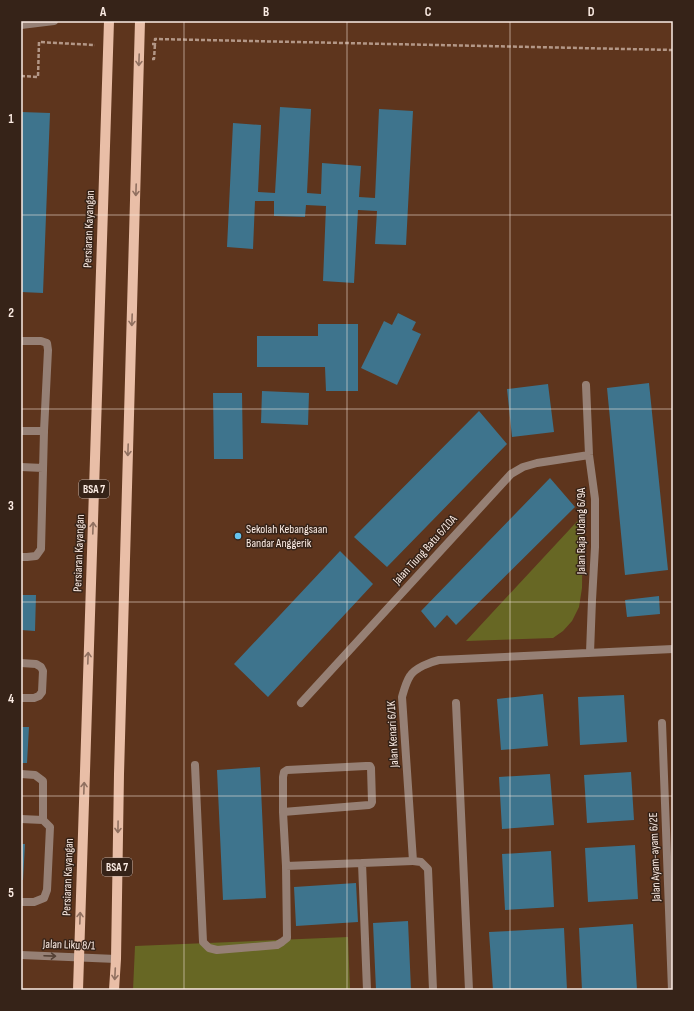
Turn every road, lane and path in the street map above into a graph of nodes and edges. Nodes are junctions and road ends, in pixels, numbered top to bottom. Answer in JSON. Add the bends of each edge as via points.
{"nodes":[{"id":1,"x":54,"y":21,"type":"edge"},
{"id":2,"x":109,"y":21,"type":"edge"},
{"id":3,"x":140,"y":21,"type":"edge"},
{"id":4,"x":21,"y":25,"type":"edge"},
{"id":5,"x":155,"y":39,"type":"dead end"},
{"id":6,"x":80,"y":44,"type":"dead end"},
{"id":7,"x":673,"y":50,"type":"edge"},
{"id":8,"x":21,"y":76,"type":"edge"},
{"id":9,"x":21,"y":341,"type":"edge"},
{"id":10,"x":586,"y":385,"type":"dead end"},
{"id":11,"x":21,"y":430,"type":"edge"},
{"id":12,"x":44,"y":431,"type":"junction"},
{"id":13,"x":590,"y":455,"type":"junction"},
{"id":14,"x":21,"y":467,"type":"edge"},
{"id":15,"x":43,"y":468,"type":"junction"},
{"id":16,"x":21,"y":557,"type":"edge"},
{"id":17,"x":673,"y":649,"type":"edge"},
{"id":18,"x":590,"y":653,"type":"junction"},
{"id":19,"x":21,"y":663,"type":"edge"},
{"id":20,"x":21,"y":698,"type":"edge"},
{"id":21,"x":301,"y":703,"type":"dead end"},
{"id":22,"x":456,"y":703,"type":"dead end"},
{"id":23,"x":662,"y":723,"type":"dead end"},
{"id":24,"x":195,"y":765,"type":"dead end"},
{"id":25,"x":21,"y":774,"type":"edge"},
{"id":26,"x":283,"y":812,"type":"junction"},
{"id":27,"x":21,"y":819,"type":"edge"},
{"id":28,"x":43,"y":820,"type":"junction"},
{"id":29,"x":413,"y":861,"type":"junction"},
{"id":30,"x":362,"y":863,"type":"junction"},
{"id":31,"x":286,"y":866,"type":"junction"},
{"id":32,"x":21,"y":902,"type":"edge"},
{"id":33,"x":21,"y":955,"type":"edge"},
{"id":34,"x":79,"y":957,"type":"junction"},
{"id":35,"x":116,"y":959,"type":"junction"},
{"id":36,"x":78,"y":990,"type":"edge"},
{"id":37,"x":114,"y":990,"type":"edge"},
{"id":38,"x":367,"y":990,"type":"edge"},
{"id":39,"x":433,"y":990,"type":"edge"},
{"id":40,"x":469,"y":990,"type":"edge"},
{"id":41,"x":672,"y":990,"type":"edge"}],
"edges":[{"from":1,"to":4,"type":"street"},
{"from":34,"to":2,"type":"main road","name":"Persiaran Kayangan","number":"BSA 7","one_way":true},
{"from":3,"to":35,"type":"main road","number":"BSA 7","one_way":true},
{"from":5,"to":7,"type":"path"},
{"from":6,"to":8,"type":"path","via":[[39,42],[38,77]]},
{"from":9,"to":12,"type":"street","via":[[47,343]]},
{"from":10,"to":13,"type":"street","name":"Jalan Raja Udang 6/9A"},
{"from":11,"to":12,"type":"street"},
{"from":12,"to":15,"type":"street"},
{"from":13,"to":18,"type":"street","name":"Jalan Raja Udang 6/9A","via":[[595,499],[595,547]]},
{"from":13,"to":21,"type":"street","name":"Jalan Tiung Batu 6/10A","via":[[537,463],[522,467],[511,474]]},
{"from":14,"to":15,"type":"street"},
{"from":15,"to":16,"type":"street","via":[[41,549],[36,556]]},
{"from":17,"to":18,"type":"street","name":"Jalan Kenari 6/1K"},
{"from":18,"to":29,"type":"street","name":"Jalan Kenari 6/1K","via":[[439,660],[428,663],[411,674],[402,697]]},
{"from":19,"to":20,"type":"street","via":[[36,664],[43,671],[42,692],[39,696]]},
{"from":22,"to":40,"type":"street"},
{"from":23,"to":41,"type":"street","name":"Jalan Ayam-ayam 6/2E"},
{"from":24,"to":31,"type":"street","via":[[203,942],[209,948],[217,950],[277,945],[287,938]]},
{"from":25,"to":28,"type":"street","via":[[35,775],[43,781]]},
{"from":26,"to":26,"type":"street","via":[[283,777],[287,770],[370,766],[371,804]]},
{"from":26,"to":31,"type":"street"},
{"from":27,"to":28,"type":"street"},
{"from":28,"to":32,"type":"street","via":[[50,827],[47,890],[44,898],[34,902]]},
{"from":29,"to":30,"type":"street"},
{"from":29,"to":39,"type":"street","via":[[421,862],[428,869]]},
{"from":30,"to":31,"type":"street"},
{"from":30,"to":38,"type":"street"},
{"from":33,"to":34,"type":"street","name":"Jalan Liku 8/1","one_way":true},
{"from":34,"to":35,"type":"street","name":"Jalan Liku 8/1"},
{"from":34,"to":36,"type":"main road","name":"Persiaran Kayangan","number":"BSA 7"},
{"from":35,"to":37,"type":"main road","number":"BSA 7","one_way":true}]}
